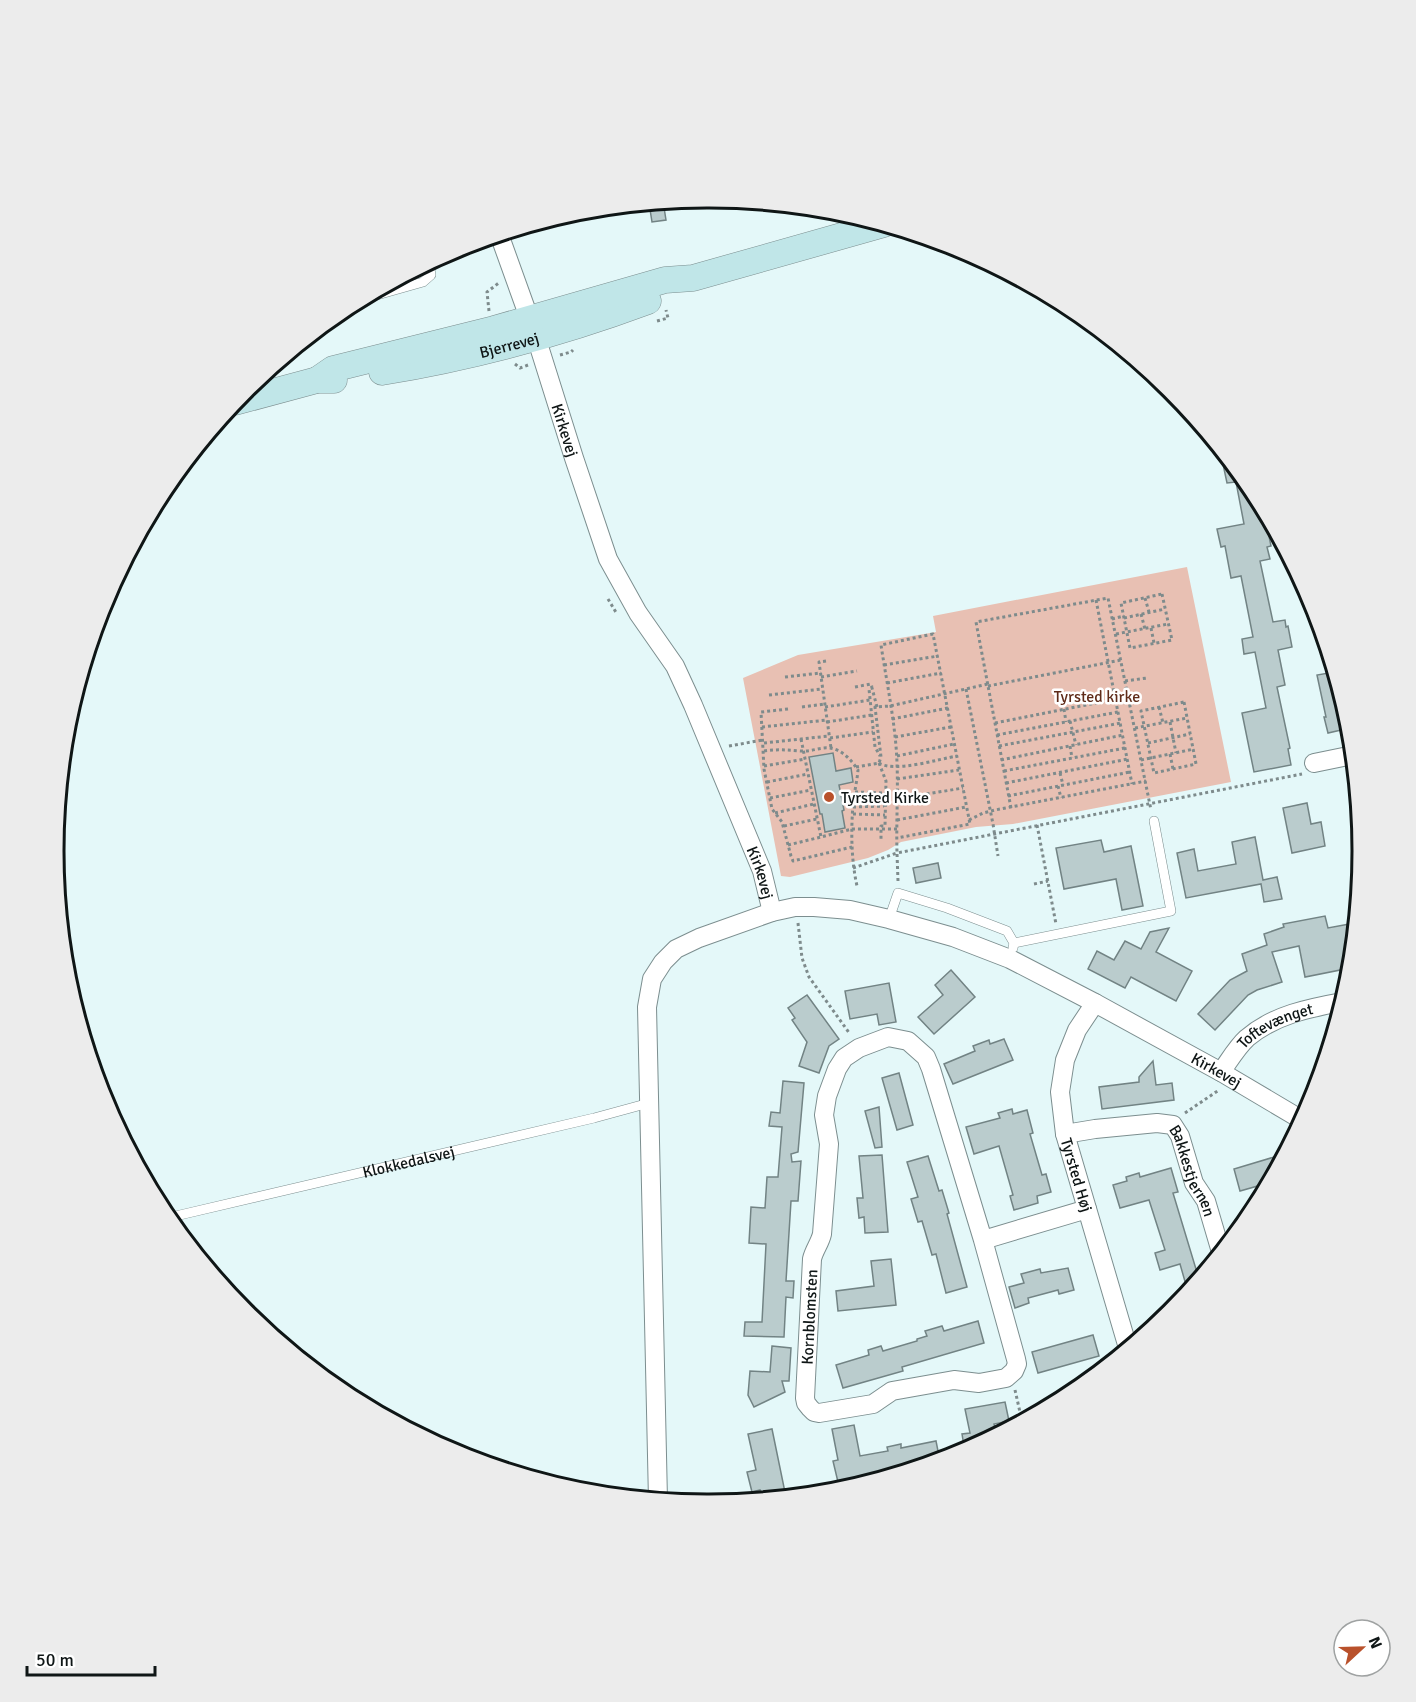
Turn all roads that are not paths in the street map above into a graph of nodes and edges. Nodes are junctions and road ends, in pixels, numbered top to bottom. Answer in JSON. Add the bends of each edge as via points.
{"nodes":[{"id":1,"x":870,"y":228,"type":"edge"},
{"id":2,"x":502,"y":242,"type":"edge"},
{"id":3,"x":430,"y":271,"type":"edge"},
{"id":4,"x":392,"y":291,"type":"edge"},
{"id":5,"x":533,"y":328,"type":"junction"},
{"id":6,"x":252,"y":398,"type":"edge"},
{"id":7,"x":1344,"y":757,"type":"edge"},
{"id":8,"x":1314,"y":763,"type":"road end"},
{"id":9,"x":1154,"y":821,"type":"road end"},
{"id":10,"x":772,"y":912,"type":"junction"},
{"id":11,"x":890,"y":919,"type":"junction"},
{"id":12,"x":1012,"y":951,"type":"junction"},
{"id":13,"x":1095,"y":1003,"type":"junction"},
{"id":14,"x":1333,"y":1004,"type":"edge"},
{"id":15,"x":1226,"y":1074,"type":"junction"},
{"id":16,"x":649,"y":1103,"type":"junction"},
{"id":17,"x":1294,"y":1115,"type":"edge"},
{"id":18,"x":1065,"y":1134,"type":"junction"},
{"id":19,"x":1087,"y":1209,"type":"junction"},
{"id":20,"x":178,"y":1216,"type":"edge"},
{"id":21,"x":983,"y":1240,"type":"junction"},
{"id":22,"x":1219,"y":1244,"type":"edge"},
{"id":23,"x":1126,"y":1340,"type":"edge"},
{"id":24,"x":658,"y":1492,"type":"edge"}],
"edges":[{"from":1,"to":5,"type":"street","name":"Bjerrevej","via":[[693,278],[665,280]]},
{"from":2,"to":5,"type":"street","name":"Kirkevej"},
{"from":3,"to":4,"type":"lane","via":[[423,282]]},
{"from":5,"to":6,"type":"street","name":"Bjerrevej","via":[[425,365],[317,380]]},
{"from":5,"to":10,"type":"street","name":"Kirkevej","via":[[608,559],[638,613],[675,666],[762,871]]},
{"from":7,"to":8,"type":"street"},
{"from":9,"to":12,"type":"lane","via":[[1171,911],[1058,934]]},
{"from":10,"to":11,"type":"street","name":"Kirkevej","via":[[814,907]]},
{"from":10,"to":16,"type":"street","via":[[676,949],[652,979],[647,1007]]},
{"from":11,"to":12,"type":"street","name":"Kirkevej"},
{"from":11,"to":12,"type":"lane","via":[[898,893],[1007,931]]},
{"from":12,"to":13,"type":"street","name":"Kirkevej"},
{"from":13,"to":15,"type":"street","name":"Kirkevej"},
{"from":13,"to":18,"type":"street","name":"Tyrsted Høj","via":[[1077,1030],[1065,1060],[1060,1092]]},
{"from":14,"to":15,"type":"street","name":"Toftevænget","via":[[1305,1009],[1264,1025],[1245,1040]]},
{"from":15,"to":17,"type":"street","name":"Kirkevej"},
{"from":16,"to":20,"type":"lane","name":"Klokkedalsvej"},
{"from":16,"to":24,"type":"street"},
{"from":18,"to":19,"type":"street","name":"Tyrsted Høj"},
{"from":18,"to":22,"type":"street","name":"Bakkestjernen","via":[[1157,1123],[1173,1125],[1194,1183],[1206,1201]]},
{"from":19,"to":21,"type":"street"},
{"from":19,"to":23,"type":"street","name":"Tyrsted Høj"},
{"from":21,"to":21,"type":"street","name":"Kornblomsten","via":[[926,1057],[908,1041],[888,1037],[844,1058],[826,1096],[824,1115],[829,1144],[822,1234],[812,1258],[805,1398],[814,1412],[873,1404],[892,1392],[954,1380],[979,1383],[1011,1374],[1016,1359]]}]}
